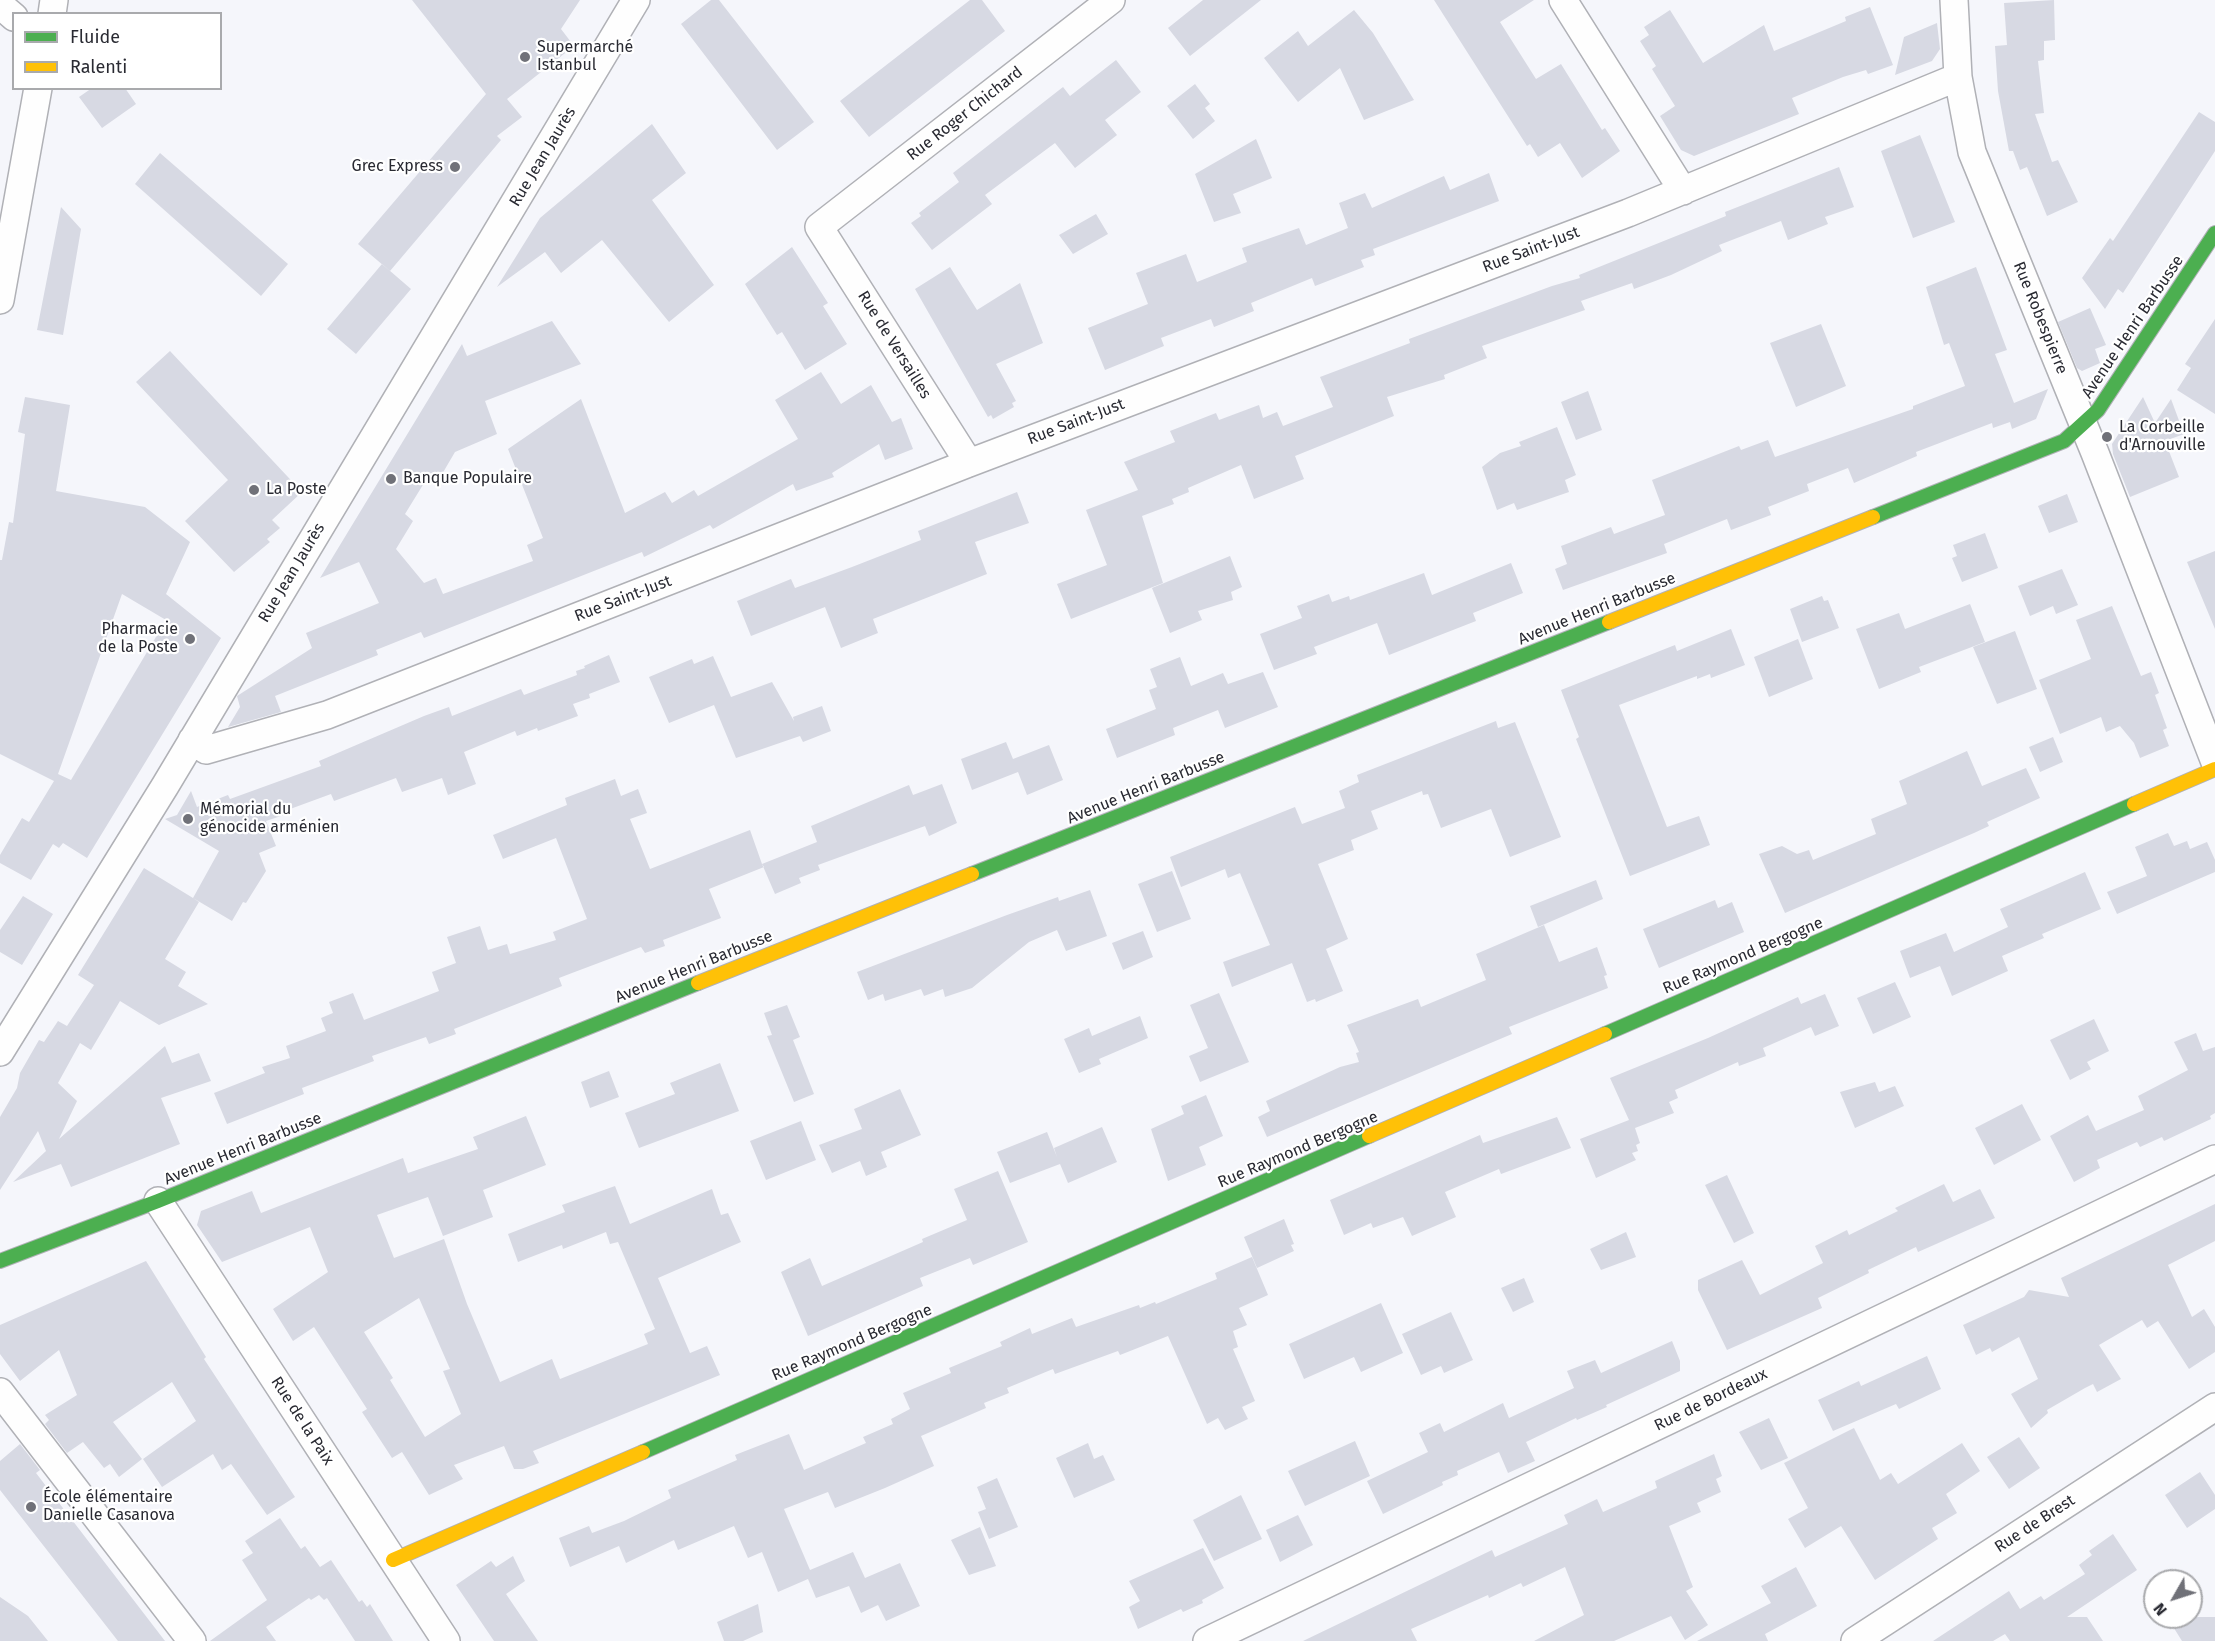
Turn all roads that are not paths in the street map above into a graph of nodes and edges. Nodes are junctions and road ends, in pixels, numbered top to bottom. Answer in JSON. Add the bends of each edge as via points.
{"nodes":[{"id":1,"x":636,"y":0,"type":"edge"},
{"id":2,"x":1111,"y":0,"type":"edge"},
{"id":3,"x":1563,"y":0,"type":"edge"},
{"id":4,"x":1954,"y":0,"type":"edge"},
{"id":5,"x":0,"y":5,"type":"edge"},
{"id":6,"x":12,"y":15,"type":"edge"},
{"id":7,"x":1958,"y":77,"type":"junction"},
{"id":8,"x":38,"y":90,"type":"edge"},
{"id":9,"x":1683,"y":191,"type":"junction"},
{"id":10,"x":819,"y":227,"type":"joint"},
{"id":11,"x":2215,"y":233,"type":"edge"},
{"id":12,"x":0,"y":300,"type":"edge"},
{"id":13,"x":2082,"y":423,"type":"junction"},
{"id":14,"x":969,"y":463,"type":"junction"},
{"id":15,"x":192,"y":740,"type":"junction"},
{"id":16,"x":2215,"y":762,"type":"edge"},
{"id":17,"x":2215,"y":769,"type":"edge"},
{"id":18,"x":0,"y":1052,"type":"edge"},
{"id":19,"x":2215,"y":1159,"type":"edge"},
{"id":20,"x":158,"y":1201,"type":"junction"},
{"id":21,"x":0,"y":1261,"type":"edge"},
{"id":22,"x":0,"y":1392,"type":"edge"},
{"id":23,"x":2215,"y":1407,"type":"edge"},
{"id":24,"x":393,"y":1560,"type":"junction"},
{"id":25,"x":192,"y":1641,"type":"edge"},
{"id":26,"x":446,"y":1641,"type":"edge"},
{"id":27,"x":1207,"y":1641,"type":"edge"},
{"id":28,"x":1855,"y":1641,"type":"edge"}],
"edges":[{"from":1,"to":15,"type":"street","name":"Rue Jean Jaurès"},
{"from":2,"to":10,"type":"street","name":"Rue Roger Chichard"},
{"from":3,"to":9,"type":"street"},
{"from":4,"to":7,"type":"street","name":"Rue Robespierre"},
{"from":5,"to":6,"type":"street"},
{"from":7,"to":9,"type":"street","name":"Rue Saint-Just"},
{"from":7,"to":13,"type":"street","name":"Rue Robespierre","via":[[1972,152]]},
{"from":8,"to":12,"type":"street"},
{"from":9,"to":14,"type":"street","name":"Rue Saint-Just"},
{"from":10,"to":14,"type":"street","name":"Rue de Versailles"},
{"from":11,"to":13,"type":"street","name":"Avenue Henri Barbusse","via":[[2098,410]]},
{"from":13,"to":16,"type":"street","name":"Rue Robespierre"},
{"from":13,"to":20,"type":"street","name":"Avenue Henri Barbusse","via":[[2064,441]]},
{"from":14,"to":15,"type":"street","name":"Rue Saint-Just","via":[[327,715],[206,750]]},
{"from":15,"to":18,"type":"street","name":"Rue Jean Jaurès"},
{"from":17,"to":24,"type":"street","name":"Rue Raymond Bergogne"},
{"from":19,"to":27,"type":"street","name":"Rue de Bordeaux"},
{"from":20,"to":21,"type":"street","name":"Avenue Henri Barbusse"},
{"from":20,"to":24,"type":"street","name":"Rue de la Paix"},
{"from":22,"to":25,"type":"street"},
{"from":23,"to":28,"type":"street","name":"Rue de Brest"},
{"from":24,"to":26,"type":"street","name":"Rue de la Paix"}]}
